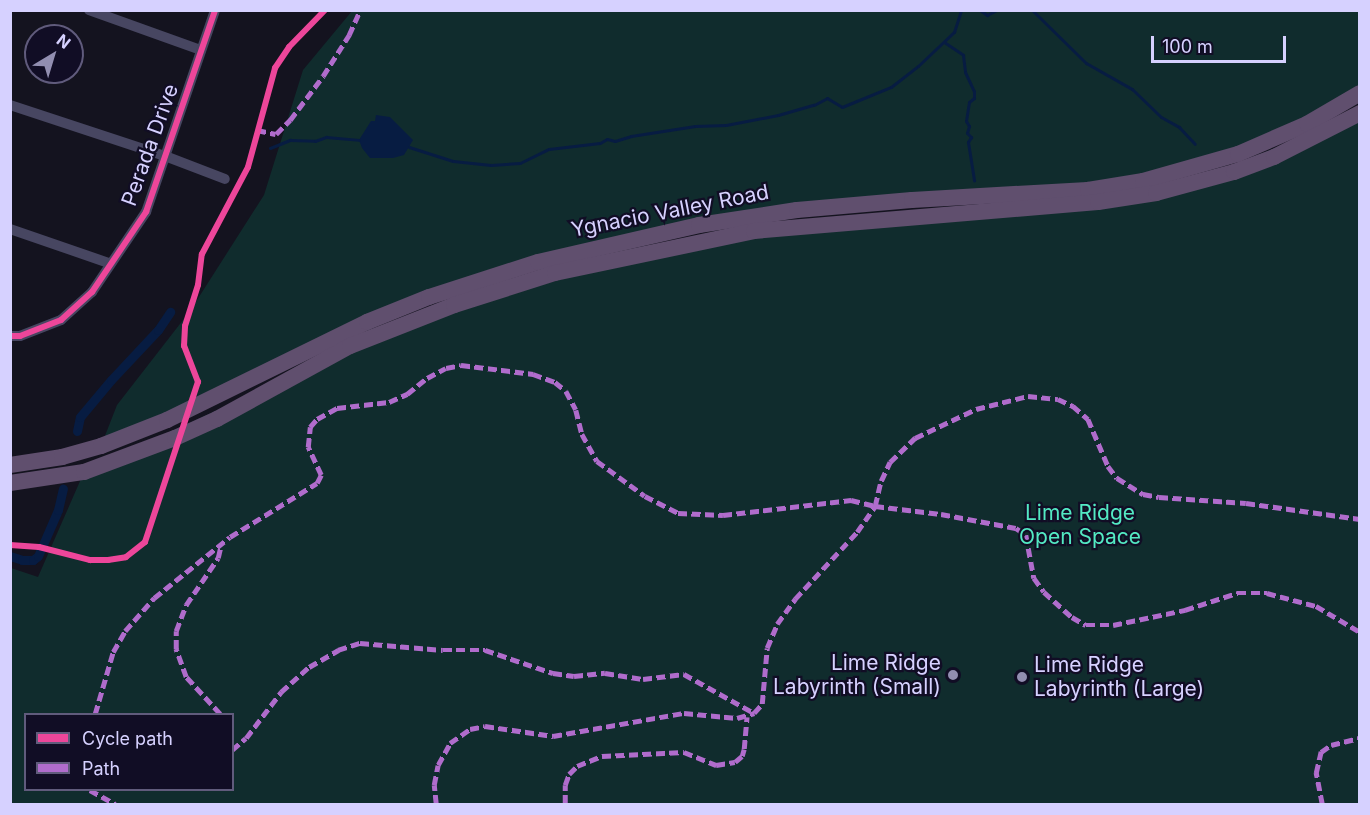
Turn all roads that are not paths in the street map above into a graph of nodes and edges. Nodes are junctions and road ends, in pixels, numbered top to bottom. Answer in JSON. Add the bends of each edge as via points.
{"nodes":[{"id":1,"x":88,"y":10,"type":"edge"},
{"id":2,"x":215,"y":10,"type":"edge"},
{"id":3,"x":201,"y":50,"type":"junction"},
{"id":4,"x":1359,"y":93,"type":"edge"},
{"id":5,"x":10,"y":105,"type":"edge"},
{"id":6,"x":1359,"y":113,"type":"edge"},
{"id":7,"x":165,"y":156,"type":"junction"},
{"id":8,"x":225,"y":179,"type":"dead end"},
{"id":9,"x":10,"y":229,"type":"edge"},
{"id":10,"x":109,"y":263,"type":"junction"},
{"id":11,"x":10,"y":336,"type":"edge"},
{"id":12,"x":10,"y":465,"type":"edge"},
{"id":13,"x":10,"y":483,"type":"edge"}],
"edges":[{"from":1,"to":3,"type":"street"},
{"from":2,"to":3,"type":"street","name":"Perada Drive"},
{"from":3,"to":7,"type":"street","name":"Perada Drive"},
{"from":4,"to":12,"type":"highway","name":"Ygnacio Valley Road","via":[[1307,124],[1238,154],[1143,181],[1088,189],[797,210],[699,225],[538,262],[429,297],[367,322],[145,429],[62,457]]},
{"from":5,"to":7,"type":"street"},
{"from":6,"to":13,"type":"highway","name":"Ygnacio Valley Road","via":[[1274,157],[1156,193],[1098,202],[754,231],[555,273],[454,305],[350,346],[175,438],[84,472]]},
{"from":7,"to":8,"type":"street"},
{"from":7,"to":10,"type":"street","name":"Perada Drive","via":[[146,212]]},
{"from":9,"to":10,"type":"street"},
{"from":10,"to":11,"type":"street","name":"Perada Drive","via":[[92,292],[61,320]]}]}
